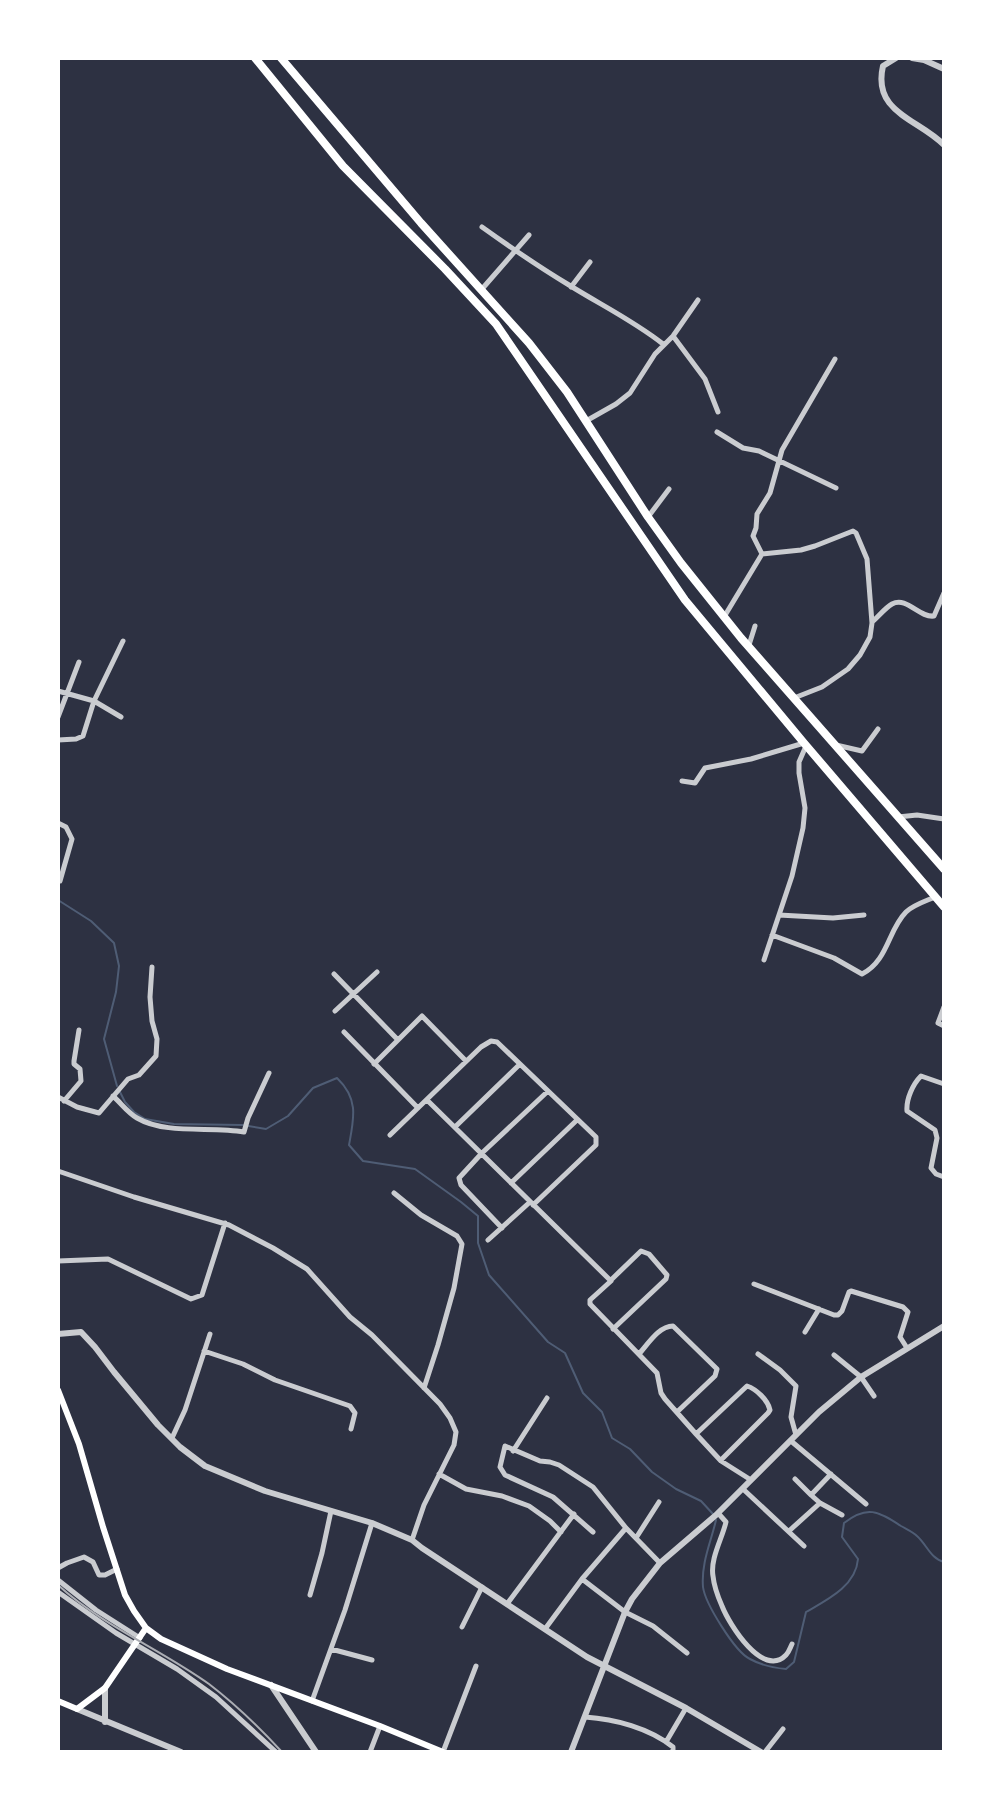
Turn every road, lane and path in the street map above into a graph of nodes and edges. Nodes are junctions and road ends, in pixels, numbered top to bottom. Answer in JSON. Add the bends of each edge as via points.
{"nodes":[{"id":1,"x":255,"y":58,"type":"edge"},
{"id":2,"x":281,"y":58,"type":"edge"},
{"id":3,"x":896,"y":58,"type":"edge"},
{"id":4,"x":912,"y":58,"type":"edge"},
{"id":5,"x":944,"y":69,"type":"edge"},
{"id":6,"x":944,"y":145,"type":"edge"},
{"id":7,"x":482,"y":227,"type":"dead end"},
{"id":8,"x":529,"y":235,"type":"dead end"},
{"id":9,"x":515,"y":251,"type":"junction"},
{"id":10,"x":590,"y":262,"type":"dead end"},
{"id":11,"x":571,"y":287,"type":"junction"},
{"id":12,"x":482,"y":289,"type":"junction"},
{"id":13,"x":698,"y":300,"type":"dead end"},
{"id":14,"x":673,"y":336,"type":"junction"},
{"id":15,"x":663,"y":344,"type":"junction"},
{"id":16,"x":835,"y":359,"type":"dead end"},
{"id":17,"x":718,"y":412,"type":"dead end"},
{"id":18,"x":585,"y":421,"type":"junction"},
{"id":19,"x":717,"y":432,"type":"dead end"},
{"id":20,"x":778,"y":461,"type":"junction"},
{"id":21,"x":836,"y":488,"type":"dead end"},
{"id":22,"x":669,"y":489,"type":"dead end"},
{"id":23,"x":648,"y":517,"type":"junction"},
{"id":24,"x":762,"y":554,"type":"junction"},
{"id":25,"x":944,"y":593,"type":"edge"},
{"id":26,"x":724,"y":617,"type":"junction"},
{"id":27,"x":872,"y":623,"type":"junction"},
{"id":28,"x":755,"y":626,"type":"dead end"},
{"id":29,"x":123,"y":641,"type":"dead end"},
{"id":30,"x":749,"y":646,"type":"junction"},
{"id":31,"x":79,"y":662,"type":"dead end"},
{"id":32,"x":58,"y":691,"type":"edge"},
{"id":33,"x":66,"y":695,"type":"junction"},
{"id":34,"x":794,"y":698,"type":"junction"},
{"id":35,"x":94,"y":701,"type":"junction"},
{"id":36,"x":58,"y":717,"type":"edge"},
{"id":37,"x":121,"y":717,"type":"dead end"},
{"id":38,"x":878,"y":729,"type":"dead end"},
{"id":39,"x":58,"y":740,"type":"edge"},
{"id":40,"x":805,"y":744,"type":"junction"},
{"id":41,"x":836,"y":745,"type":"junction"},
{"id":42,"x":682,"y":781,"type":"dead end"},
{"id":43,"x":898,"y":817,"type":"junction"},
{"id":44,"x":944,"y":819,"type":"edge"},
{"id":45,"x":58,"y":823,"type":"edge"},
{"id":46,"x":944,"y":869,"type":"edge"},
{"id":47,"x":60,"y":881,"type":"dead end"},
{"id":48,"x":935,"y":897,"type":"junction"},
{"id":49,"x":944,"y":907,"type":"edge"},
{"id":50,"x":779,"y":915,"type":"junction"},
{"id":51,"x":864,"y":915,"type":"dead end"},
{"id":52,"x":772,"y":935,"type":"junction"},
{"id":53,"x":764,"y":960,"type":"dead end"},
{"id":54,"x":152,"y":967,"type":"dead end"},
{"id":55,"x":377,"y":972,"type":"dead end"},
{"id":56,"x":334,"y":974,"type":"dead end"},
{"id":57,"x":354,"y":994,"type":"junction"},
{"id":58,"x":944,"y":1007,"type":"edge"},
{"id":59,"x":335,"y":1011,"type":"dead end"},
{"id":60,"x":944,"y":1026,"type":"edge"},
{"id":61,"x":79,"y":1030,"type":"dead end"},
{"id":62,"x":344,"y":1032,"type":"dead end"},
{"id":63,"x":398,"y":1040,"type":"junction"},
{"id":64,"x":466,"y":1061,"type":"junction"},
{"id":65,"x":374,"y":1064,"type":"junction"},
{"id":66,"x":519,"y":1065,"type":"junction"},
{"id":67,"x":269,"y":1073,"type":"dead end"},
{"id":68,"x":944,"y":1084,"type":"edge"},
{"id":69,"x":547,"y":1092,"type":"junction"},
{"id":70,"x":114,"y":1095,"type":"junction"},
{"id":71,"x":61,"y":1099,"type":"edge"},
{"id":72,"x":427,"y":1100,"type":"junction"},
{"id":73,"x":418,"y":1108,"type":"junction"},
{"id":74,"x":577,"y":1120,"type":"junction"},
{"id":75,"x":455,"y":1127,"type":"junction"},
{"id":76,"x":390,"y":1135,"type":"dead end"},
{"id":77,"x":482,"y":1153,"type":"junction"},
{"id":78,"x":58,"y":1171,"type":"edge"},
{"id":79,"x":944,"y":1177,"type":"edge"},
{"id":80,"x":511,"y":1183,"type":"junction"},
{"id":81,"x":394,"y":1193,"type":"dead end"},
{"id":82,"x":531,"y":1204,"type":"junction"},
{"id":83,"x":225,"y":1223,"type":"junction"},
{"id":84,"x":502,"y":1228,"type":"junction"},
{"id":85,"x":488,"y":1240,"type":"dead end"},
{"id":86,"x":58,"y":1261,"type":"edge"},
{"id":87,"x":611,"y":1281,"type":"junction"},
{"id":88,"x":754,"y":1284,"type":"dead end"},
{"id":89,"x":819,"y":1308,"type":"junction"},
{"id":90,"x":944,"y":1326,"type":"edge"},
{"id":91,"x":613,"y":1329,"type":"junction"},
{"id":92,"x":805,"y":1332,"type":"dead end"},
{"id":93,"x":58,"y":1334,"type":"edge"},
{"id":94,"x":210,"y":1334,"type":"dead end"},
{"id":95,"x":907,"y":1348,"type":"junction"},
{"id":96,"x":204,"y":1351,"type":"junction"},
{"id":97,"x":639,"y":1354,"type":"junction"},
{"id":98,"x":758,"y":1354,"type":"dead end"},
{"id":99,"x":834,"y":1355,"type":"dead end"},
{"id":100,"x":861,"y":1377,"type":"junction"},
{"id":101,"x":424,"y":1388,"type":"junction"},
{"id":102,"x":58,"y":1390,"type":"edge"},
{"id":103,"x":874,"y":1396,"type":"dead end"},
{"id":104,"x":547,"y":1398,"type":"dead end"},
{"id":105,"x":677,"y":1412,"type":"junction"},
{"id":106,"x":351,"y":1429,"type":"dead end"},
{"id":107,"x":696,"y":1434,"type":"junction"},
{"id":108,"x":172,"y":1438,"type":"junction"},
{"id":109,"x":794,"y":1439,"type":"junction"},
{"id":110,"x":513,"y":1451,"type":"junction"},
{"id":111,"x":721,"y":1461,"type":"junction"},
{"id":112,"x":439,"y":1474,"type":"junction"},
{"id":113,"x":831,"y":1474,"type":"junction"},
{"id":114,"x":795,"y":1479,"type":"dead end"},
{"id":115,"x":751,"y":1480,"type":"junction"},
{"id":116,"x":743,"y":1489,"type":"junction"},
{"id":117,"x":811,"y":1495,"type":"junction"},
{"id":118,"x":659,"y":1502,"type":"dead end"},
{"id":119,"x":820,"y":1503,"type":"junction"},
{"id":120,"x":866,"y":1504,"type":"dead end"},
{"id":121,"x":331,"y":1511,"type":"junction"},
{"id":122,"x":574,"y":1514,"type":"junction"},
{"id":123,"x":717,"y":1514,"type":"junction"},
{"id":124,"x":842,"y":1515,"type":"dead end"},
{"id":125,"x":372,"y":1523,"type":"junction"},
{"id":126,"x":626,"y":1528,"type":"junction"},
{"id":127,"x":789,"y":1531,"type":"junction"},
{"id":128,"x":561,"y":1532,"type":"junction"},
{"id":129,"x":593,"y":1532,"type":"dead end"},
{"id":130,"x":636,"y":1538,"type":"junction"},
{"id":131,"x":412,"y":1540,"type":"junction"},
{"id":132,"x":804,"y":1546,"type":"dead end"},
{"id":133,"x":660,"y":1563,"type":"junction"},
{"id":134,"x":58,"y":1568,"type":"edge"},
{"id":135,"x":117,"y":1569,"type":"junction"},
{"id":136,"x":582,"y":1579,"type":"junction"},
{"id":137,"x":58,"y":1580,"type":"edge"},
{"id":138,"x":482,"y":1587,"type":"junction"},
{"id":139,"x":58,"y":1592,"type":"edge"},
{"id":140,"x":310,"y":1595,"type":"dead end"},
{"id":141,"x":507,"y":1604,"type":"junction"},
{"id":142,"x":625,"y":1612,"type":"junction"},
{"id":143,"x":462,"y":1627,"type":"dead end"},
{"id":144,"x":146,"y":1628,"type":"junction"},
{"id":145,"x":545,"y":1629,"type":"junction"},
{"id":146,"x":138,"y":1641,"type":"junction"},
{"id":147,"x":792,"y":1644,"type":"dead end"},
{"id":148,"x":331,"y":1649,"type":"junction"},
{"id":149,"x":687,"y":1653,"type":"dead end"},
{"id":150,"x":372,"y":1660,"type":"dead end"},
{"id":151,"x":605,"y":1664,"type":"junction"},
{"id":152,"x":476,"y":1666,"type":"dead end"},
{"id":153,"x":271,"y":1685,"type":"junction"},
{"id":154,"x":105,"y":1688,"type":"junction"},
{"id":155,"x":58,"y":1701,"type":"edge"},
{"id":156,"x":312,"y":1701,"type":"junction"},
{"id":157,"x":686,"y":1708,"type":"junction"},
{"id":158,"x":77,"y":1709,"type":"junction"},
{"id":159,"x":584,"y":1717,"type":"junction"},
{"id":160,"x":105,"y":1722,"type":"junction"},
{"id":161,"x":380,"y":1726,"type":"junction"},
{"id":162,"x":783,"y":1729,"type":"dead end"},
{"id":163,"x":666,"y":1742,"type":"junction"},
{"id":164,"x":181,"y":1752,"type":"edge"},
{"id":165,"x":276,"y":1752,"type":"edge"},
{"id":166,"x":316,"y":1752,"type":"edge"},
{"id":167,"x":370,"y":1752,"type":"edge"},
{"id":168,"x":443,"y":1752,"type":"edge"},
{"id":169,"x":571,"y":1752,"type":"edge"},
{"id":170,"x":673,"y":1752,"type":"edge"},
{"id":171,"x":763,"y":1752,"type":"edge"}],
"edges":[{"from":1,"to":40,"type":"highway","via":[[343,166],[496,324],[685,600]]},
{"from":2,"to":12,"type":"highway"},
{"from":3,"to":6,"type":"street","via":[[883,66],[881,75],[888,103]]},
{"from":4,"to":5,"type":"street"},
{"from":7,"to":9,"type":"street"},
{"from":8,"to":9,"type":"street"},
{"from":9,"to":11,"type":"street"},
{"from":9,"to":12,"type":"street"},
{"from":10,"to":11,"type":"street"},
{"from":11,"to":15,"type":"street"},
{"from":12,"to":18,"type":"highway"},
{"from":13,"to":14,"type":"street"},
{"from":14,"to":15,"type":"street"},
{"from":14,"to":17,"type":"street","via":[[705,379]]},
{"from":15,"to":18,"type":"street","via":[[630,393]]},
{"from":16,"to":20,"type":"street"},
{"from":18,"to":23,"type":"highway"},
{"from":19,"to":20,"type":"street"},
{"from":20,"to":21,"type":"street"},
{"from":20,"to":24,"type":"street","via":[[753,536]]},
{"from":22,"to":23,"type":"street"},
{"from":23,"to":26,"type":"highway"},
{"from":24,"to":26,"type":"street"},
{"from":24,"to":27,"type":"street","via":[[801,550],[855,532],[867,559]]},
{"from":25,"to":27,"type":"street","via":[[934,616],[897,602]]},
{"from":26,"to":30,"type":"highway"},
{"from":27,"to":34,"type":"street","via":[[867,646],[848,669]]},
{"from":28,"to":30,"type":"street"},
{"from":29,"to":35,"type":"street"},
{"from":30,"to":34,"type":"highway"},
{"from":31,"to":33,"type":"street"},
{"from":32,"to":33,"type":"street"},
{"from":33,"to":35,"type":"street"},
{"from":33,"to":36,"type":"street"},
{"from":34,"to":41,"type":"highway"},
{"from":35,"to":37,"type":"street"},
{"from":35,"to":39,"type":"street","via":[[83,736]]},
{"from":38,"to":41,"type":"street","via":[[862,751]]},
{"from":40,"to":42,"type":"street","via":[[705,768],[695,783]]},
{"from":40,"to":48,"type":"highway"},
{"from":40,"to":50,"type":"street","via":[[799,762],[803,828]]},
{"from":41,"to":43,"type":"highway"},
{"from":43,"to":44,"type":"street"},
{"from":43,"to":46,"type":"highway"},
{"from":45,"to":47,"type":"street","via":[[72,839]]},
{"from":48,"to":49,"type":"highway"},
{"from":48,"to":52,"type":"street","via":[[906,912],[883,953],[862,974]]},
{"from":50,"to":51,"type":"street"},
{"from":50,"to":52,"type":"street"},
{"from":52,"to":53,"type":"street"},
{"from":54,"to":70,"type":"street","via":[[156,1056]]},
{"from":55,"to":57,"type":"street"},
{"from":56,"to":57,"type":"street"},
{"from":57,"to":59,"type":"street"},
{"from":57,"to":63,"type":"street"},
{"from":58,"to":60,"type":"street","via":[[938,1023]]},
{"from":61,"to":71,"type":"street","via":[[74,1064],[81,1081]]},
{"from":62,"to":65,"type":"street"},
{"from":63,"to":64,"type":"street","via":[[422,1016]]},
{"from":63,"to":65,"type":"street"},
{"from":64,"to":66,"type":"street","via":[[491,1041],[503,1046]]},
{"from":64,"to":72,"type":"street"},
{"from":65,"to":73,"type":"street"},
{"from":66,"to":69,"type":"street"},
{"from":66,"to":75,"type":"street"},
{"from":67,"to":70,"type":"street","via":[[244,1132],[147,1122]]},
{"from":68,"to":79,"type":"street","via":[[921,1076],[907,1111],[935,1130],[931,1168]]},
{"from":69,"to":74,"type":"street"},
{"from":69,"to":77,"type":"street"},
{"from":70,"to":71,"type":"street","via":[[99,1113]]},
{"from":72,"to":73,"type":"street"},
{"from":72,"to":75,"type":"street"},
{"from":73,"to":76,"type":"street"},
{"from":74,"to":80,"type":"street"},
{"from":74,"to":82,"type":"street","via":[[596,1137],[596,1145]]},
{"from":75,"to":77,"type":"street"},
{"from":77,"to":80,"type":"street"},
{"from":77,"to":84,"type":"street","via":[[458,1182]]},
{"from":78,"to":83,"type":"street"},
{"from":80,"to":82,"type":"street"},
{"from":81,"to":101,"type":"street","via":[[462,1244]]},
{"from":82,"to":84,"type":"street"},
{"from":82,"to":87,"type":"street"},
{"from":83,"to":86,"type":"street","via":[[202,1295],[191,1299],[108,1259]]},
{"from":83,"to":101,"type":"street","via":[[307,1269]]},
{"from":84,"to":85,"type":"street"},
{"from":87,"to":91,"type":"street","via":[[589,1302]]},
{"from":87,"to":91,"type":"street","via":[[641,1251],[667,1275]]},
{"from":88,"to":89,"type":"street"},
{"from":89,"to":92,"type":"street"},
{"from":89,"to":95,"type":"street","via":[[838,1315],[854,1290],[903,1307],[908,1312],[900,1337]]},
{"from":90,"to":95,"type":"street"},
{"from":91,"to":97,"type":"street"},
{"from":93,"to":108,"type":"street","via":[[81,1332]]},
{"from":94,"to":96,"type":"street"},
{"from":95,"to":100,"type":"street"},
{"from":96,"to":106,"type":"street","via":[[350,1406],[355,1413]]},
{"from":96,"to":108,"type":"street"},
{"from":97,"to":105,"type":"street","via":[[657,1373],[661,1393]]},
{"from":97,"to":105,"type":"street","via":[[662,1329],[673,1326],[715,1367],[715,1376]]},
{"from":98,"to":109,"type":"street","via":[[796,1386]]},
{"from":99,"to":100,"type":"street"},
{"from":100,"to":103,"type":"street"},
{"from":100,"to":109,"type":"street"},
{"from":101,"to":112,"type":"street","via":[[456,1432]]},
{"from":102,"to":135,"type":"main road"},
{"from":104,"to":110,"type":"street"},
{"from":105,"to":107,"type":"street"},
{"from":107,"to":111,"type":"street"},
{"from":107,"to":111,"type":"street","via":[[747,1386],[769,1404],[768,1413]]},
{"from":108,"to":121,"type":"street","via":[[222,1475]]},
{"from":109,"to":113,"type":"street"},
{"from":109,"to":115,"type":"street"},
{"from":110,"to":122,"type":"street","via":[[505,1446],[500,1462],[505,1475],[546,1493]]},
{"from":110,"to":126,"type":"street","via":[[568,1469],[593,1487]]},
{"from":111,"to":115,"type":"street"},
{"from":112,"to":128,"type":"street","via":[[466,1489],[529,1506]]},
{"from":112,"to":131,"type":"street"},
{"from":113,"to":117,"type":"street"},
{"from":113,"to":120,"type":"street"},
{"from":114,"to":117,"type":"street"},
{"from":115,"to":116,"type":"street"},
{"from":116,"to":123,"type":"street"},
{"from":116,"to":127,"type":"street"},
{"from":117,"to":119,"type":"street"},
{"from":118,"to":130,"type":"street"},
{"from":119,"to":124,"type":"street"},
{"from":119,"to":127,"type":"street"},
{"from":121,"to":125,"type":"street"},
{"from":121,"to":140,"type":"street"},
{"from":122,"to":128,"type":"street"},
{"from":122,"to":129,"type":"street"},
{"from":123,"to":133,"type":"street"},
{"from":123,"to":147,"type":"street","via":[[726,1522],[713,1576],[722,1607],[758,1657],[776,1660]]},
{"from":125,"to":131,"type":"street"},
{"from":125,"to":148,"type":"street"},
{"from":126,"to":130,"type":"street"},
{"from":126,"to":136,"type":"street"},
{"from":127,"to":132,"type":"street"},
{"from":128,"to":141,"type":"street"},
{"from":130,"to":133,"type":"street"},
{"from":131,"to":138,"type":"street"},
{"from":133,"to":142,"type":"street"},
{"from":134,"to":135,"type":"street","via":[[84,1557],[99,1575]]},
{"from":135,"to":144,"type":"main road","via":[[125,1595]]},
{"from":136,"to":142,"type":"street"},
{"from":136,"to":145,"type":"street"},
{"from":137,"to":146,"type":"street"},
{"from":138,"to":141,"type":"street"},
{"from":138,"to":143,"type":"street"},
{"from":139,"to":146,"type":"street","via":[[116,1633]]},
{"from":141,"to":145,"type":"street"},
{"from":142,"to":149,"type":"street"},
{"from":142,"to":151,"type":"street"},
{"from":144,"to":146,"type":"main road"},
{"from":144,"to":153,"type":"main road"},
{"from":145,"to":151,"type":"street"},
{"from":146,"to":154,"type":"main road"},
{"from":146,"to":165,"type":"street","via":[[216,1697]]},
{"from":148,"to":150,"type":"street"},
{"from":148,"to":156,"type":"street"},
{"from":151,"to":157,"type":"street"},
{"from":151,"to":159,"type":"street"},
{"from":152,"to":168,"type":"street"},
{"from":153,"to":156,"type":"main road"},
{"from":153,"to":166,"type":"street"},
{"from":154,"to":158,"type":"main road"},
{"from":154,"to":160,"type":"street"},
{"from":155,"to":158,"type":"main road"},
{"from":156,"to":161,"type":"main road"},
{"from":157,"to":163,"type":"street"},
{"from":157,"to":171,"type":"street"},
{"from":158,"to":160,"type":"street"},
{"from":159,"to":163,"type":"street","via":[[631,1725]]},
{"from":159,"to":169,"type":"street"},
{"from":160,"to":164,"type":"street"},
{"from":161,"to":167,"type":"street"},
{"from":161,"to":168,"type":"main road"},
{"from":162,"to":171,"type":"street"},
{"from":163,"to":170,"type":"street"}]}
